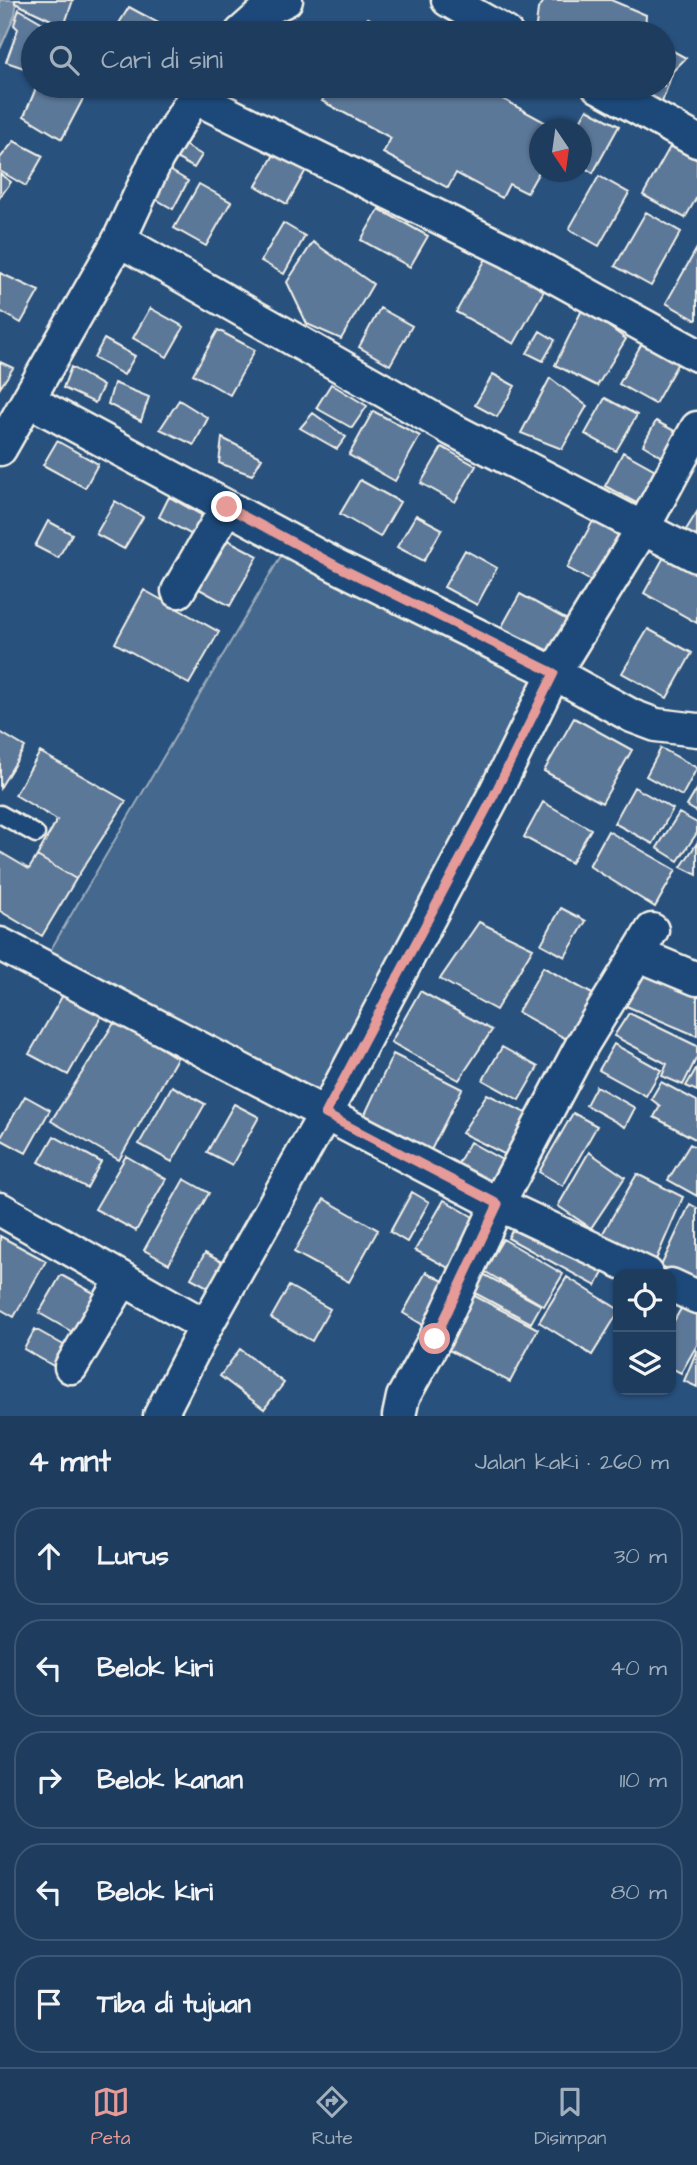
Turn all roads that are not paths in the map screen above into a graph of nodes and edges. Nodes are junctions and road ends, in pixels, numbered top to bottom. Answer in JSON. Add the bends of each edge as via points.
{"nodes":[{"id":1,"x":286,"y":0,"type":"edge"},
{"id":2,"x":448,"y":0,"type":"edge"},
{"id":3,"x":254,"y":21,"type":"edge"},
{"id":4,"x":485,"y":21,"type":"edge"},
{"id":5,"x":194,"y":98,"type":"edge"},
{"id":6,"x":212,"y":98,"type":"edge"},
{"id":7,"x":620,"y":98,"type":"edge"},
{"id":8,"x":697,"y":141,"type":"edge"},
{"id":9,"x":119,"y":240,"type":"junction"},
{"id":10,"x":697,"y":355,"type":"edge"},
{"id":11,"x":28,"y":400,"type":"junction"},
{"id":12,"x":697,"y":429,"type":"edge"},
{"id":13,"x":0,"y":449,"type":"edge"},
{"id":14,"x":227,"y":507,"type":"junction"},
{"id":15,"x":643,"y":528,"type":"junction"},
{"id":16,"x":697,"y":556,"type":"edge"},
{"id":17,"x":178,"y":591,"type":"dead end"},
{"id":18,"x":554,"y":673,"type":"junction"},
{"id":19,"x":697,"y":730,"type":"edge"},
{"id":20,"x":0,"y":814,"type":"edge"},
{"id":21,"x":36,"y":834,"type":"dead end"},
{"id":22,"x":0,"y":944,"type":"edge"},
{"id":23,"x":697,"y":979,"type":"edge"},
{"id":24,"x":325,"y":1114,"type":"junction"},
{"id":25,"x":498,"y":1204,"type":"junction"},
{"id":26,"x":0,"y":1209,"type":"edge"},
{"id":27,"x":635,"y":1269,"type":"edge"},
{"id":28,"x":123,"y":1279,"type":"junction"},
{"id":29,"x":676,"y":1287,"type":"edge"},
{"id":30,"x":697,"y":1297,"type":"edge"},
{"id":31,"x":206,"y":1326,"type":"junction"},
{"id":32,"x":71,"y":1367,"type":"dead end"},
{"id":33,"x":160,"y":1416,"type":"edge"},
{"id":34,"x":399,"y":1416,"type":"edge"}],
"edges":[{"from":1,"to":3,"type":"street"},
{"from":2,"to":4,"type":"street"},
{"from":5,"to":9,"type":"street","via":[[158,158]]},
{"from":6,"to":10,"type":"street","via":[[510,252]]},
{"from":7,"to":8,"type":"street"},
{"from":9,"to":11,"type":"street"},
{"from":9,"to":15,"type":"street","via":[[453,430]]},
{"from":11,"to":13,"type":"street"},
{"from":11,"to":14,"type":"street"},
{"from":12,"to":15,"type":"street"},
{"from":14,"to":17,"type":"street"},
{"from":14,"to":18,"type":"street"},
{"from":15,"to":16,"type":"street"},
{"from":15,"to":18,"type":"street"},
{"from":18,"to":19,"type":"street","via":[[632,716],[656,725]]},
{"from":18,"to":24,"type":"street"},
{"from":20,"to":21,"type":"lane"},
{"from":22,"to":24,"type":"street"},
{"from":23,"to":25,"type":"street","via":[[645,942],[582,1045]]},
{"from":24,"to":25,"type":"street"},
{"from":24,"to":31,"type":"street"},
{"from":25,"to":27,"type":"street"},
{"from":25,"to":34,"type":"street","via":[[403,1397]]},
{"from":26,"to":28,"type":"street"},
{"from":28,"to":31,"type":"street"},
{"from":28,"to":32,"type":"street"},
{"from":29,"to":30,"type":"street"},
{"from":31,"to":33,"type":"street"}]}
